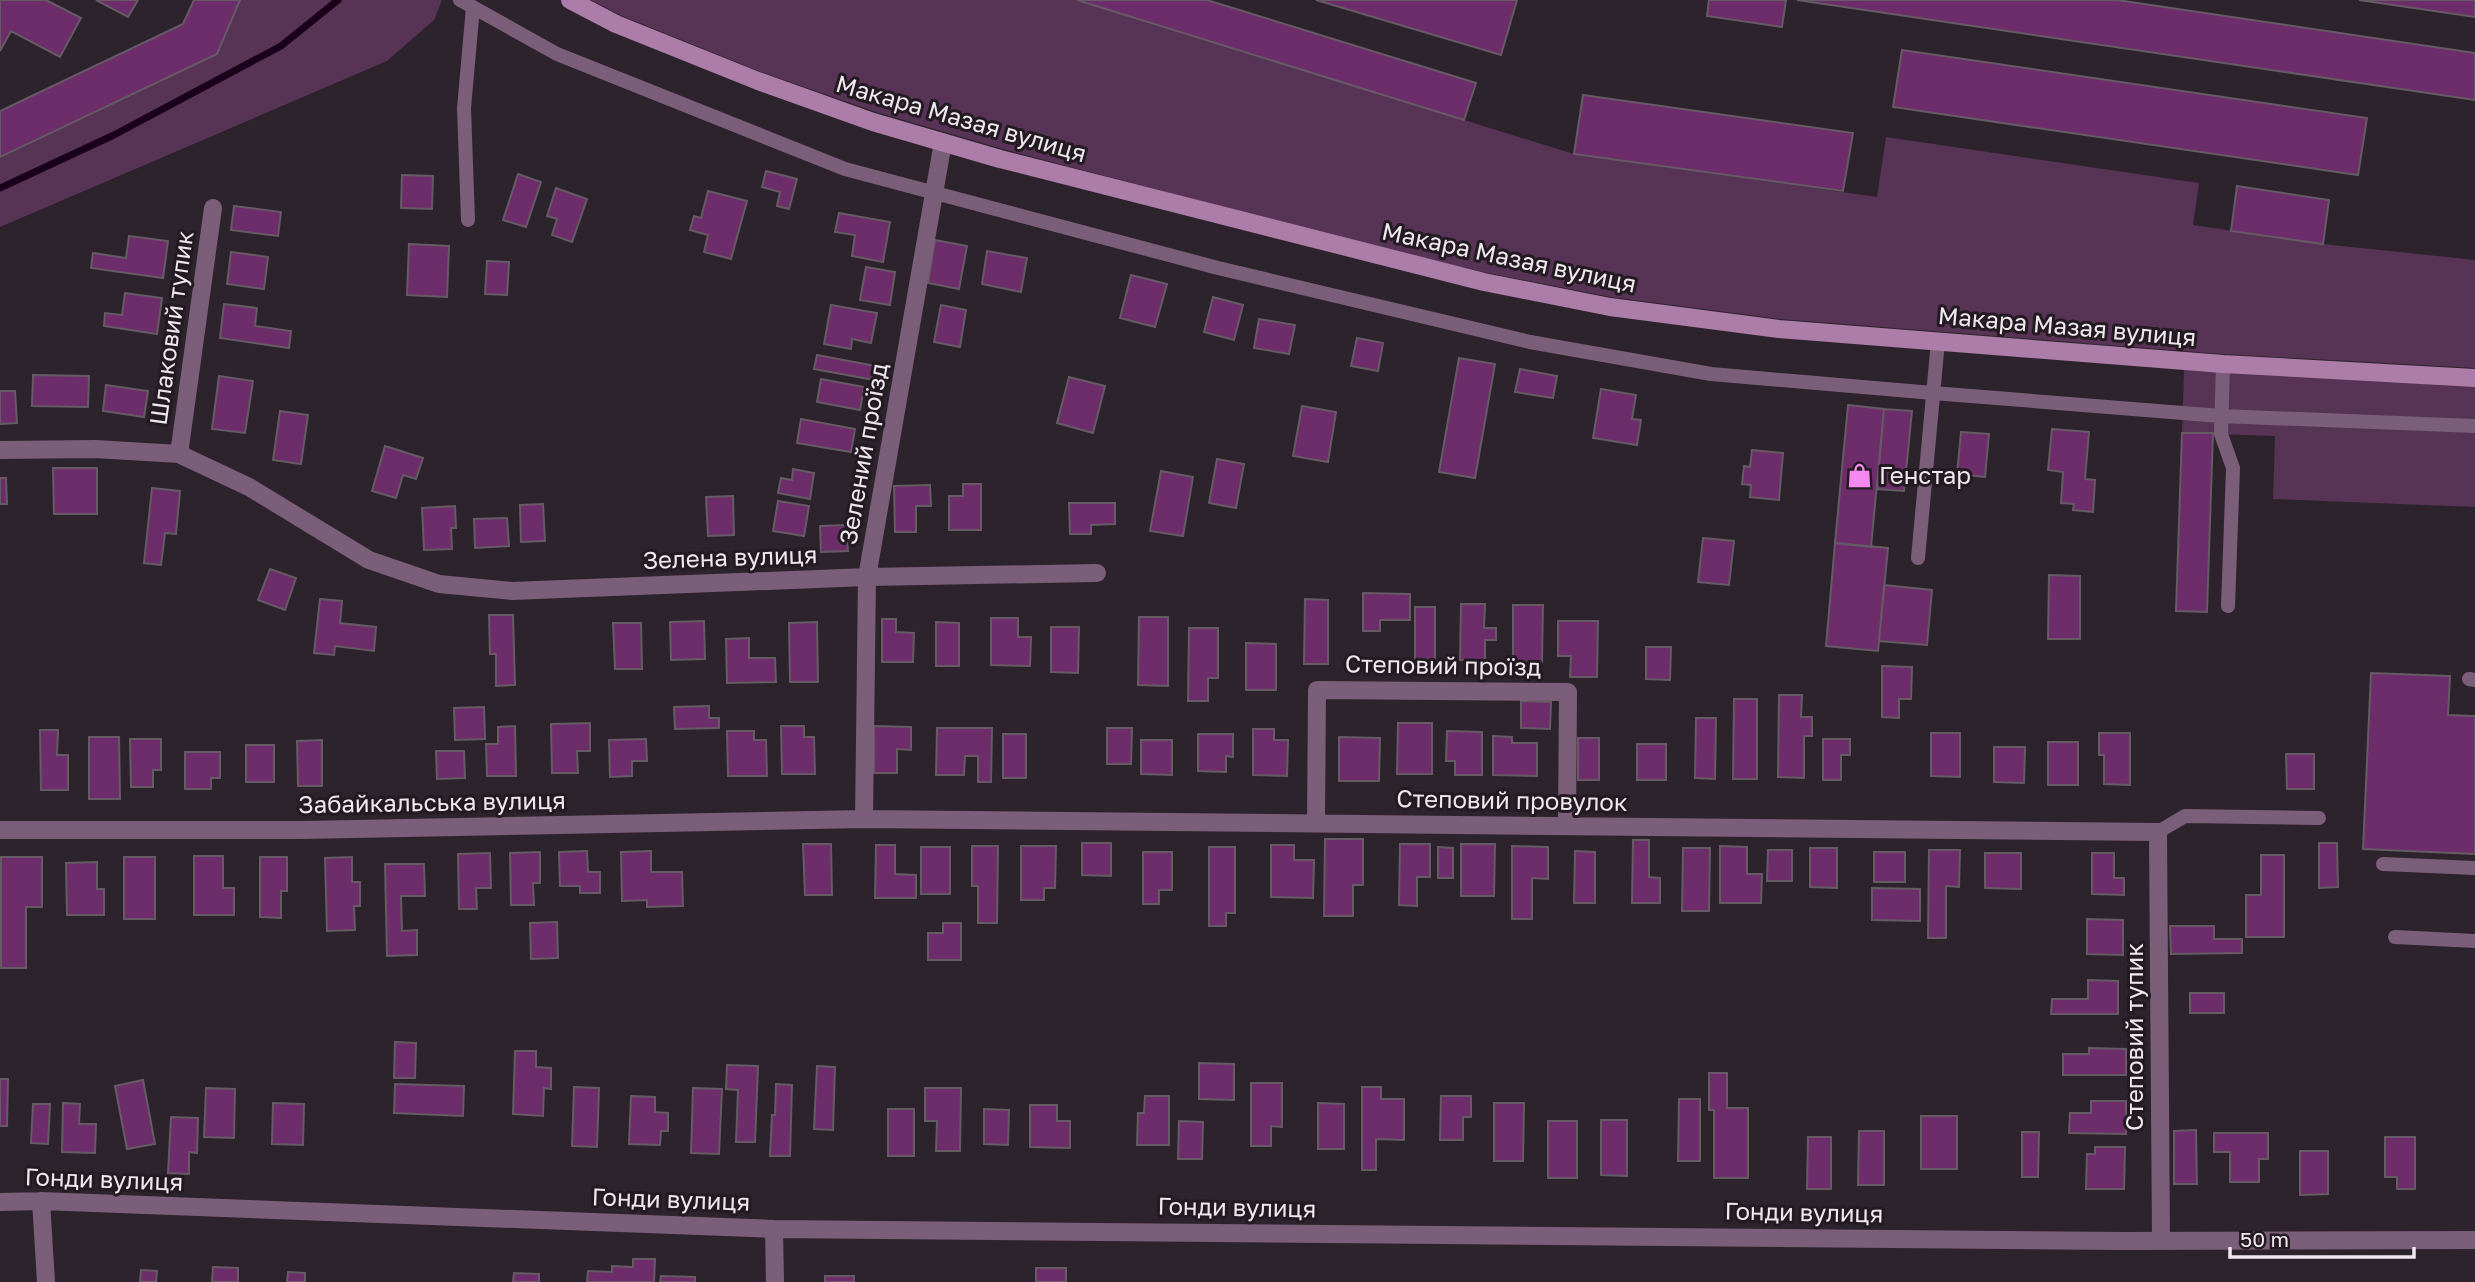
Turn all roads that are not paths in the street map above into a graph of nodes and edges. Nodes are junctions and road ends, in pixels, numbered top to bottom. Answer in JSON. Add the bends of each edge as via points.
{"nodes":[{"id":1,"x":570,"y":0,"type":"edge"},
{"id":2,"x":467,"y":4,"type":"edge"},
{"id":3,"x":943,"y":142,"type":"junction"},
{"id":4,"x":935,"y":193,"type":"junction"},
{"id":5,"x":213,"y":208,"type":"dead end"},
{"id":6,"x":468,"y":220,"type":"dead end"},
{"id":7,"x":1938,"y":341,"type":"junction"},
{"id":8,"x":2223,"y":364,"type":"junction"},
{"id":9,"x":2475,"y":378,"type":"edge"},
{"id":10,"x":1933,"y":393,"type":"junction"},
{"id":11,"x":2221,"y":416,"type":"junction"},
{"id":12,"x":2475,"y":426,"type":"edge"},
{"id":13,"x":0,"y":450,"type":"edge"},
{"id":14,"x":179,"y":454,"type":"junction"},
{"id":15,"x":1918,"y":558,"type":"dead end"},
{"id":16,"x":1097,"y":573,"type":"dead end"},
{"id":17,"x":867,"y":577,"type":"junction"},
{"id":18,"x":2228,"y":606,"type":"dead end"},
{"id":19,"x":2319,"y":818,"type":"dead end"},
{"id":20,"x":864,"y":819,"type":"junction"},
{"id":21,"x":1316,"y":823,"type":"junction"},
{"id":22,"x":1567,"y":826,"type":"junction"},
{"id":23,"x":0,"y":830,"type":"edge"},
{"id":24,"x":2158,"y":832,"type":"junction"},
{"id":25,"x":2383,"y":864,"type":"dead end"},
{"id":26,"x":2475,"y":868,"type":"edge"},
{"id":27,"x":2395,"y":937,"type":"dead end"},
{"id":28,"x":2475,"y":941,"type":"edge"},
{"id":29,"x":41,"y":1201,"type":"junction"},
{"id":30,"x":0,"y":1202,"type":"edge"},
{"id":31,"x":774,"y":1229,"type":"junction"},
{"id":32,"x":2475,"y":1240,"type":"edge"},
{"id":33,"x":2161,"y":1241,"type":"junction"},
{"id":34,"x":46,"y":1282,"type":"edge"},
{"id":35,"x":775,"y":1282,"type":"edge"}],
"edges":[{"from":1,"to":3,"type":"main road","name":"Макара Мазая вулиця","via":[[758,81]]},
{"from":2,"to":4,"type":"lane","via":[[557,54],[845,169]]},
{"from":2,"to":6,"type":"lane"},
{"from":3,"to":4,"type":"street","name":"Зелений проїзд"},
{"from":3,"to":7,"type":"main road","name":"Макара Мазая вулиця","via":[[1484,282],[1610,307],[1779,329]]},
{"from":4,"to":10,"type":"lane","via":[[1217,268],[1530,342],[1711,374]]},
{"from":4,"to":17,"type":"street","name":"Зелений проїзд"},
{"from":5,"to":14,"type":"street","name":"Шлаковий тупик"},
{"from":7,"to":8,"type":"main road","name":"Макара Мазая вулиця"},
{"from":7,"to":10,"type":"lane"},
{"from":8,"to":9,"type":"main road","name":"Макара Мазая вулиця"},
{"from":8,"to":11,"type":"lane"},
{"from":10,"to":11,"type":"lane"},
{"from":10,"to":15,"type":"lane"},
{"from":11,"to":12,"type":"lane"},
{"from":11,"to":18,"type":"lane","via":[[2221,434],[2232,468]]},
{"from":13,"to":14,"type":"street"},
{"from":14,"to":17,"type":"street","name":"Зелена вулиця","via":[[249,487],[369,560],[439,584],[512,591]]},
{"from":16,"to":17,"type":"street","name":"Зелена вулиця"},
{"from":17,"to":20,"type":"street","name":"Зелений проїзд"},
{"from":19,"to":24,"type":"lane","via":[[2185,816]]},
{"from":20,"to":21,"type":"street","name":"Степовий провулок"},
{"from":20,"to":23,"type":"street","name":"Забайкальська вулиця","via":[[302,830]]},
{"from":21,"to":22,"type":"street","name":"Степовий провулок"},
{"from":21,"to":22,"type":"street","name":"Степовий проїзд","via":[[1317,690],[1568,692]]},
{"from":22,"to":24,"type":"street","name":"Степовий провулок"},
{"from":24,"to":33,"type":"street","name":"Степовий тупик"},
{"from":25,"to":26,"type":"lane"},
{"from":27,"to":28,"type":"lane"},
{"from":29,"to":30,"type":"street","name":"Гонди вулиця"},
{"from":29,"to":31,"type":"street","name":"Гонди вулиця"},
{"from":29,"to":34,"type":"street"},
{"from":31,"to":33,"type":"street","name":"Гонди вулиця"},
{"from":31,"to":35,"type":"street"},
{"from":32,"to":33,"type":"street","name":"Гонди вулиця"}]}
